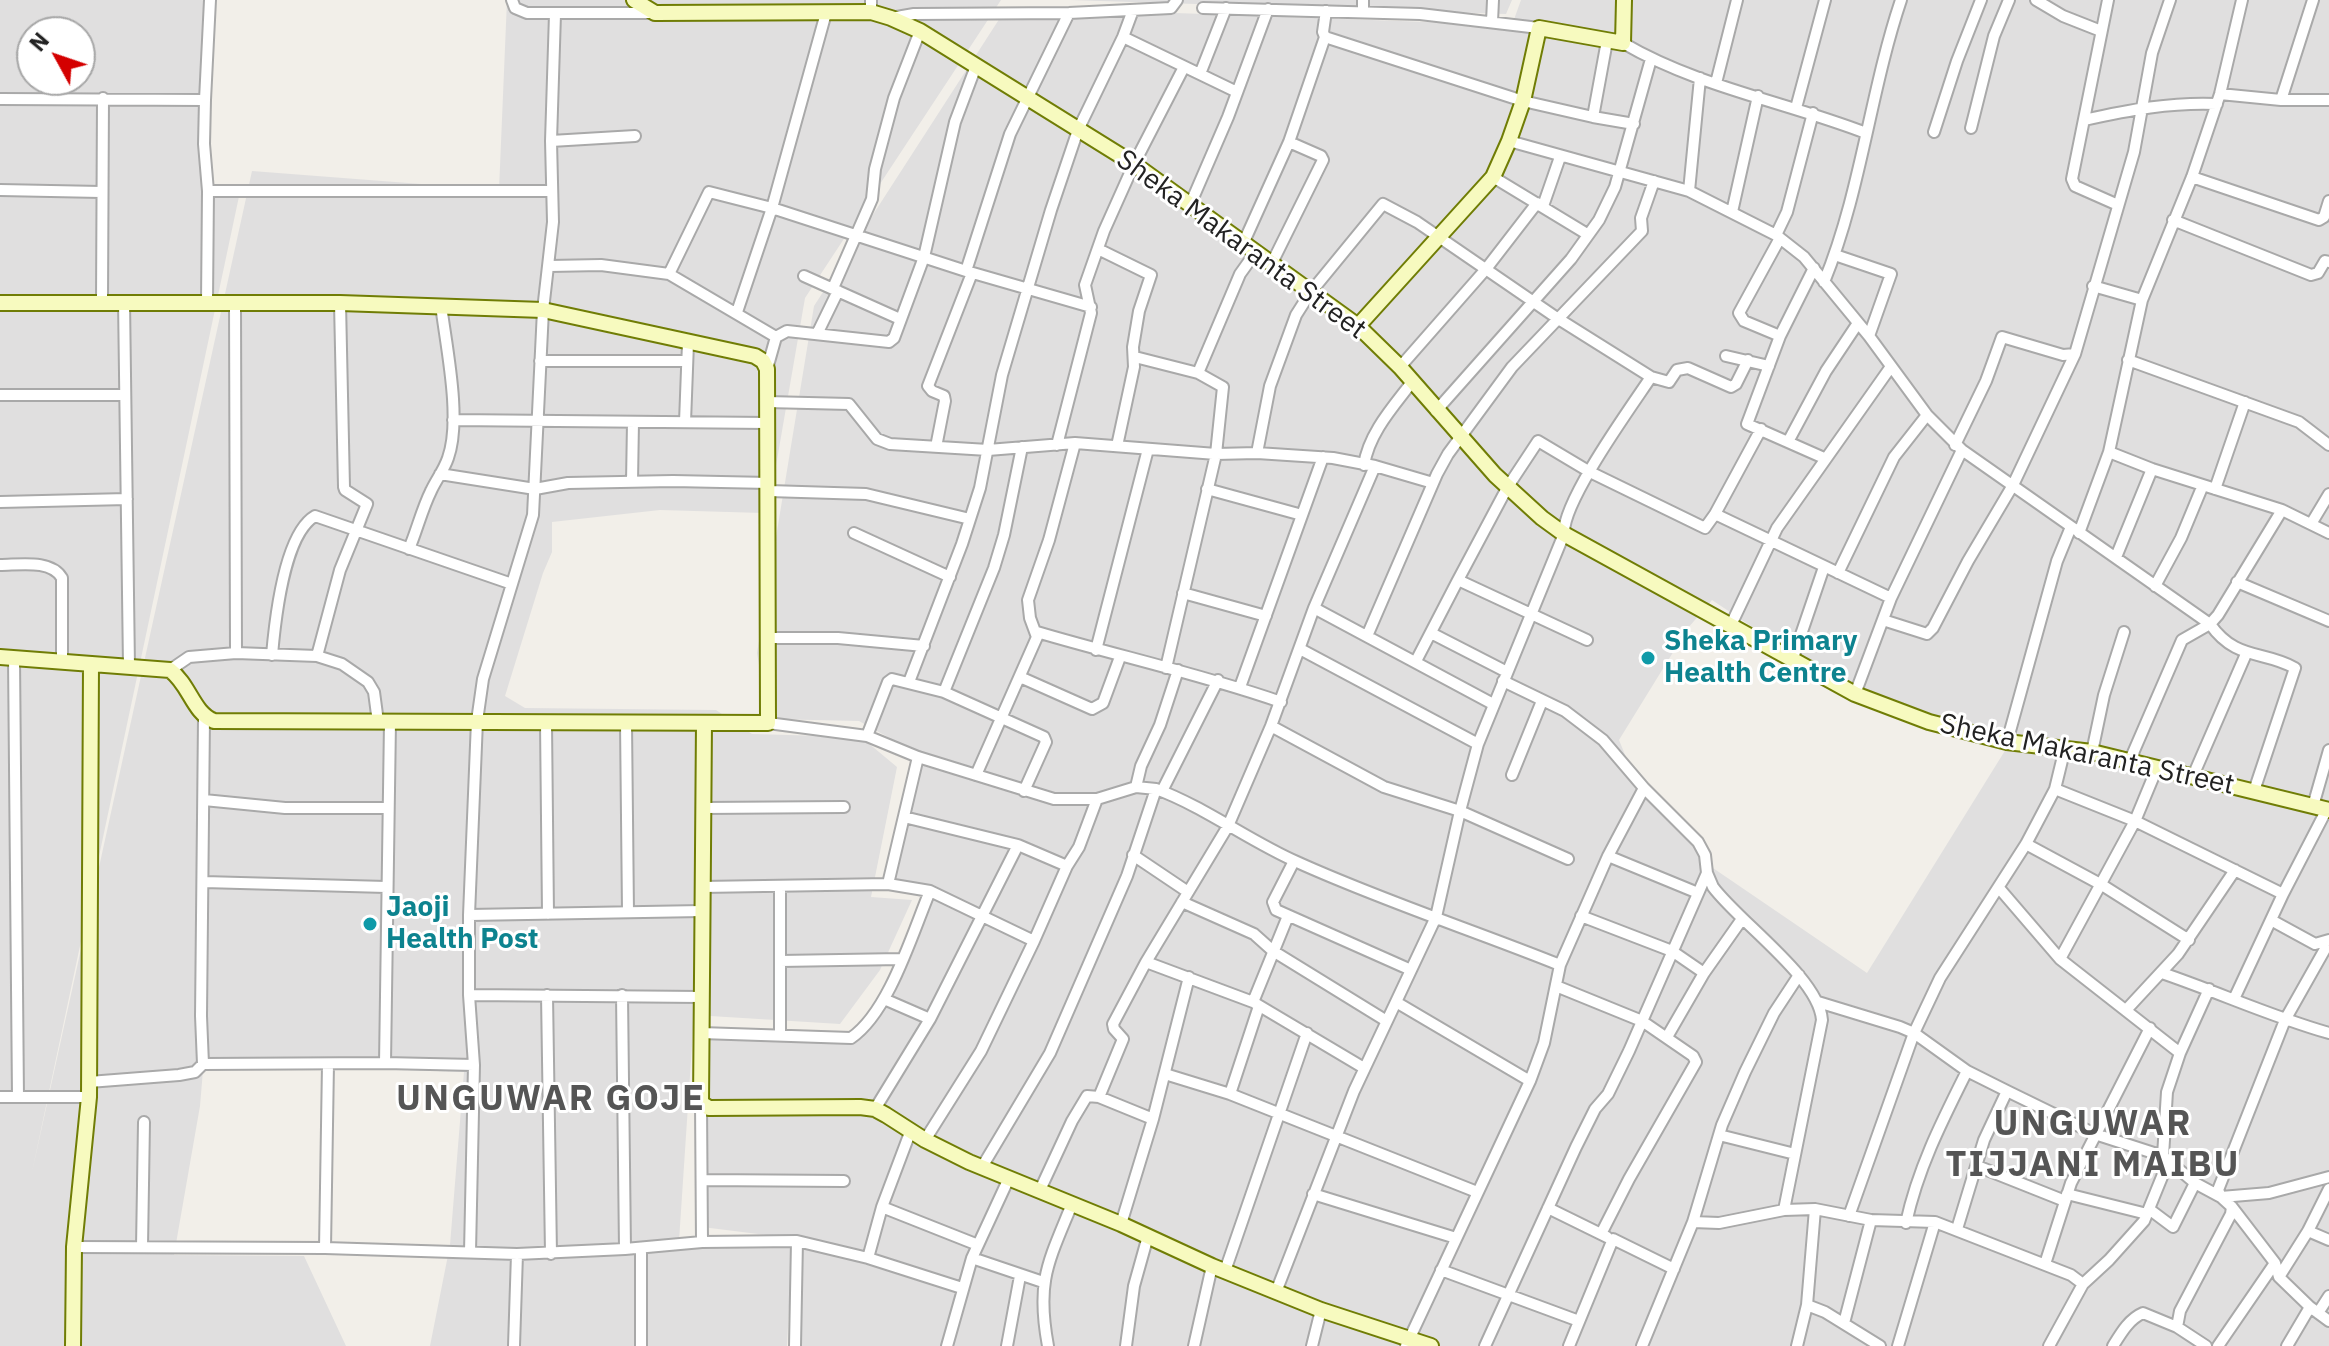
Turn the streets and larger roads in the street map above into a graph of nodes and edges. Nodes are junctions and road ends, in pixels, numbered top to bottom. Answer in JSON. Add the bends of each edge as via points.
{"nodes":[{"id":1,"x":210,"y":0,"type":"edge"},
{"id":2,"x":512,"y":0,"type":"edge"},
{"id":3,"x":634,"y":0,"type":"edge"},
{"id":4,"x":1177,"y":0,"type":"edge"},
{"id":5,"x":1363,"y":0,"type":"edge"},
{"id":6,"x":1493,"y":0,"type":"edge"},
{"id":7,"x":1624,"y":0,"type":"edge"},
{"id":8,"x":1737,"y":0,"type":"edge"},
{"id":9,"x":1825,"y":0,"type":"edge"},
{"id":10,"x":1901,"y":0,"type":"edge"},
{"id":11,"x":1981,"y":0,"type":"edge"},
{"id":12,"x":2009,"y":0,"type":"edge"},
{"id":13,"x":2036,"y":0,"type":"edge"},
{"id":14,"x":2108,"y":0,"type":"edge"},
{"id":15,"x":2170,"y":0,"type":"edge"},
{"id":16,"x":2242,"y":0,"type":"edge"},
{"id":17,"x":2313,"y":0,"type":"edge"},
{"id":18,"x":871,"y":6,"type":"edge"},
{"id":19,"x":1046,"y":6,"type":"edge"},
{"id":20,"x":1203,"y":8,"type":"dead end"},
{"id":21,"x":1226,"y":8,"type":"junction"},
{"id":22,"x":1268,"y":9,"type":"junction"},
{"id":23,"x":1133,"y":10,"type":"junction"},
{"id":24,"x":1326,"y":11,"type":"junction"},
{"id":25,"x":1363,"y":12,"type":"junction"},
{"id":26,"x":655,"y":13,"type":"junction"},
{"id":27,"x":826,"y":13,"type":"junction"},
{"id":28,"x":1069,"y":13,"type":"junction"},
{"id":29,"x":555,"y":14,"type":"junction"},
{"id":30,"x":891,"y":18,"type":"junction"},
{"id":31,"x":1492,"y":22,"type":"junction"},
{"id":32,"x":1539,"y":28,"type":"junction"},
{"id":33,"x":920,"y":31,"type":"junction"},
{"id":34,"x":2101,"y":31,"type":"junction"},
{"id":35,"x":1123,"y":37,"type":"junction"},
{"id":36,"x":1325,"y":37,"type":"junction"},
{"id":37,"x":1607,"y":41,"type":"junction"},
{"id":38,"x":1623,"y":43,"type":"junction"},
{"id":39,"x":1651,"y":59,"type":"junction"},
{"id":40,"x":976,"y":66,"type":"junction"},
{"id":41,"x":1184,"y":67,"type":"junction"},
{"id":42,"x":1200,"y":74,"type":"junction"},
{"id":43,"x":1700,"y":78,"type":"junction"},
{"id":44,"x":1716,"y":83,"type":"junction"},
{"id":45,"x":1237,"y":92,"type":"junction"},
{"id":46,"x":1758,"y":96,"type":"junction"},
{"id":47,"x":103,"y":98,"type":"junction"},
{"id":48,"x":0,"y":99,"type":"edge"},
{"id":49,"x":1026,"y":99,"type":"junction"},
{"id":50,"x":2219,"y":99,"type":"junction"},
{"id":51,"x":205,"y":100,"type":"junction"},
{"id":52,"x":2281,"y":100,"type":"junction"},
{"id":53,"x":2329,"y":100,"type":"edge"},
{"id":54,"x":1523,"y":101,"type":"junction"},
{"id":55,"x":2141,"y":107,"type":"junction"},
{"id":56,"x":1796,"y":108,"type":"junction"},
{"id":57,"x":1813,"y":113,"type":"junction"},
{"id":58,"x":1593,"y":117,"type":"junction"},
{"id":59,"x":2084,"y":120,"type":"junction"},
{"id":60,"x":1634,"y":124,"type":"junction"},
{"id":61,"x":1971,"y":128,"type":"dead end"},
{"id":62,"x":1078,"y":130,"type":"junction"},
{"id":63,"x":1934,"y":132,"type":"dead end"},
{"id":64,"x":1866,"y":133,"type":"junction"},
{"id":65,"x":635,"y":136,"type":"dead end"},
{"id":66,"x":551,"y":141,"type":"junction"},
{"id":67,"x":1509,"y":141,"type":"junction"},
{"id":68,"x":1289,"y":142,"type":"junction"},
{"id":69,"x":1560,"y":157,"type":"junction"},
{"id":70,"x":1134,"y":164,"type":"junction"},
{"id":71,"x":1618,"y":171,"type":"junction"},
{"id":72,"x":1493,"y":177,"type":"junction"},
{"id":73,"x":2192,"y":177,"type":"junction"},
{"id":74,"x":1654,"y":181,"type":"junction"},
{"id":75,"x":0,"y":190,"type":"edge"},
{"id":76,"x":208,"y":191,"type":"junction"},
{"id":77,"x":552,"y":191,"type":"junction"},
{"id":78,"x":1689,"y":191,"type":"junction"},
{"id":79,"x":101,"y":192,"type":"junction"},
{"id":80,"x":2329,"y":201,"type":"edge"},
{"id":81,"x":1540,"y":204,"type":"junction"},
{"id":82,"x":1190,"y":205,"type":"junction"},
{"id":83,"x":2118,"y":205,"type":"junction"},
{"id":84,"x":772,"y":208,"type":"junction"},
{"id":85,"x":1732,"y":212,"type":"junction"},
{"id":86,"x":2173,"y":220,"type":"junction"},
{"id":87,"x":1587,"y":234,"type":"junction"},
{"id":88,"x":857,"y":236,"type":"junction"},
{"id":89,"x":1438,"y":236,"type":"junction"},
{"id":90,"x":1778,"y":236,"type":"junction"},
{"id":91,"x":1249,"y":248,"type":"junction"},
{"id":92,"x":1098,"y":249,"type":"junction"},
{"id":93,"x":1835,"y":255,"type":"junction"},
{"id":94,"x":924,"y":257,"type":"junction"},
{"id":95,"x":2329,"y":262,"type":"edge"},
{"id":96,"x":1271,"y":265,"type":"junction"},
{"id":97,"x":550,"y":266,"type":"junction"},
{"id":98,"x":1814,"y":268,"type":"junction"},
{"id":99,"x":1486,"y":269,"type":"junction"},
{"id":100,"x":969,"y":272,"type":"junction"},
{"id":101,"x":669,"y":274,"type":"junction"},
{"id":102,"x":804,"y":276,"type":"dead end"},
{"id":103,"x":1824,"y":282,"type":"junction"},
{"id":104,"x":2093,"y":286,"type":"junction"},
{"id":105,"x":1026,"y":288,"type":"junction"},
{"id":106,"x":835,"y":290,"type":"junction"},
{"id":107,"x":1310,"y":293,"type":"junction"},
{"id":108,"x":2142,"y":300,"type":"junction"},
{"id":109,"x":102,"y":301,"type":"junction"},
{"id":110,"x":124,"y":301,"type":"junction"},
{"id":111,"x":207,"y":301,"type":"junction"},
{"id":112,"x":1533,"y":301,"type":"junction"},
{"id":113,"x":235,"y":302,"type":"junction"},
{"id":114,"x":0,"y":303,"type":"edge"},
{"id":115,"x":340,"y":303,"type":"junction"},
{"id":116,"x":441,"y":305,"type":"junction"},
{"id":117,"x":1091,"y":307,"type":"junction"},
{"id":118,"x":543,"y":310,"type":"junction"},
{"id":119,"x":737,"y":312,"type":"junction"},
{"id":120,"x":1557,"y":318,"type":"junction"},
{"id":121,"x":900,"y":319,"type":"junction"},
{"id":122,"x":1858,"y":323,"type":"junction"},
{"id":123,"x":1358,"y":326,"type":"junction"},
{"id":124,"x":818,"y":332,"type":"junction"},
{"id":125,"x":1780,"y":336,"type":"junction"},
{"id":126,"x":1869,"y":336,"type":"junction"},
{"id":127,"x":776,"y":337,"type":"junction"},
{"id":128,"x":688,"y":343,"type":"junction"},
{"id":129,"x":2075,"y":354,"type":"junction"},
{"id":130,"x":1726,"y":356,"type":"dead end"},
{"id":131,"x":1135,"y":357,"type":"junction"},
{"id":132,"x":1748,"y":360,"type":"junction"},
{"id":133,"x":2128,"y":360,"type":"junction"},
{"id":134,"x":540,"y":361,"type":"junction"},
{"id":135,"x":687,"y":361,"type":"junction"},
{"id":136,"x":1769,"y":366,"type":"junction"},
{"id":137,"x":1400,"y":367,"type":"junction"},
{"id":138,"x":1890,"y":368,"type":"junction"},
{"id":139,"x":767,"y":369,"type":"junction"},
{"id":140,"x":1198,"y":373,"type":"junction"},
{"id":141,"x":1651,"y":377,"type":"junction"},
{"id":142,"x":1412,"y":382,"type":"junction"},
{"id":143,"x":0,"y":395,"type":"edge"},
{"id":144,"x":125,"y":395,"type":"junction"},
{"id":145,"x":767,"y":402,"type":"junction"},
{"id":146,"x":2245,"y":402,"type":"junction"},
{"id":147,"x":1436,"y":411,"type":"junction"},
{"id":148,"x":1927,"y":415,"type":"junction"},
{"id":149,"x":453,"y":420,"type":"junction"},
{"id":150,"x":538,"y":422,"type":"junction"},
{"id":151,"x":633,"y":422,"type":"junction"},
{"id":152,"x":685,"y":422,"type":"junction"},
{"id":153,"x":768,"y":423,"type":"junction"},
{"id":154,"x":1761,"y":429,"type":"junction"},
{"id":155,"x":1460,"y":439,"type":"junction"},
{"id":156,"x":1789,"y":440,"type":"junction"},
{"id":157,"x":1075,"y":443,"type":"junction"},
{"id":158,"x":1057,"y":445,"type":"junction"},
{"id":159,"x":2329,"y":445,"type":"edge"},
{"id":160,"x":1117,"y":446,"type":"junction"},
{"id":161,"x":936,"y":447,"type":"junction"},
{"id":162,"x":1022,"y":447,"type":"junction"},
{"id":163,"x":1959,"y":448,"type":"junction"},
{"id":164,"x":1148,"y":449,"type":"junction"},
{"id":165,"x":988,"y":450,"type":"junction"},
{"id":166,"x":2109,"y":452,"type":"junction"},
{"id":167,"x":1257,"y":453,"type":"junction"},
{"id":168,"x":1216,"y":454,"type":"junction"},
{"id":169,"x":1323,"y":457,"type":"junction"},
{"id":170,"x":1824,"y":458,"type":"junction"},
{"id":171,"x":1370,"y":465,"type":"junction"},
{"id":172,"x":2152,"y":469,"type":"junction"},
{"id":173,"x":1590,"y":472,"type":"junction"},
{"id":174,"x":440,"y":474,"type":"junction"},
{"id":175,"x":632,"y":482,"type":"junction"},
{"id":176,"x":1433,"y":483,"type":"junction"},
{"id":177,"x":2013,"y":485,"type":"junction"},
{"id":178,"x":2203,"y":485,"type":"junction"},
{"id":179,"x":769,"y":487,"type":"junction"},
{"id":180,"x":1507,"y":488,"type":"junction"},
{"id":181,"x":535,"y":489,"type":"junction"},
{"id":182,"x":1207,"y":489,"type":"junction"},
{"id":183,"x":2215,"y":489,"type":"junction"},
{"id":184,"x":2329,"y":494,"type":"edge"},
{"id":185,"x":127,"y":499,"type":"junction"},
{"id":186,"x":0,"y":502,"type":"edge"},
{"id":187,"x":2282,"y":510,"type":"junction"},
{"id":188,"x":1715,"y":514,"type":"junction"},
{"id":189,"x":1302,"y":515,"type":"junction"},
{"id":190,"x":970,"y":519,"type":"junction"},
{"id":191,"x":2311,"y":524,"type":"junction"},
{"id":192,"x":355,"y":529,"type":"junction"},
{"id":193,"x":2075,"y":530,"type":"junction"},
{"id":194,"x":854,"y":533,"type":"dead end"},
{"id":195,"x":2329,"y":533,"type":"edge"},
{"id":196,"x":1564,"y":534,"type":"junction"},
{"id":197,"x":1770,"y":541,"type":"junction"},
{"id":198,"x":409,"y":549,"type":"junction"},
{"id":199,"x":2116,"y":557,"type":"junction"},
{"id":200,"x":0,"y":565,"type":"edge"},
{"id":201,"x":1824,"y":567,"type":"junction"},
{"id":202,"x":1838,"y":573,"type":"junction"},
{"id":203,"x":950,"y":577,"type":"junction"},
{"id":204,"x":1458,"y":580,"type":"junction"},
{"id":205,"x":2237,"y":582,"type":"junction"},
{"id":206,"x":512,"y":584,"type":"junction"},
{"id":207,"x":2155,"y":586,"type":"junction"},
{"id":208,"x":1183,"y":593,"type":"junction"},
{"id":209,"x":1891,"y":598,"type":"junction"},
{"id":210,"x":1314,"y":608,"type":"junction"},
{"id":211,"x":1531,"y":613,"type":"junction"},
{"id":212,"x":1266,"y":616,"type":"junction"},
{"id":213,"x":1883,"y":620,"type":"junction"},
{"id":214,"x":2329,"y":621,"type":"edge"},
{"id":215,"x":2210,"y":624,"type":"junction"},
{"id":216,"x":1730,"y":627,"type":"junction"},
{"id":217,"x":1037,"y":632,"type":"junction"},
{"id":218,"x":2124,"y":632,"type":"dead end"},
{"id":219,"x":1431,"y":633,"type":"junction"},
{"id":220,"x":1367,"y":636,"type":"junction"},
{"id":221,"x":768,"y":638,"type":"junction"},
{"id":222,"x":1587,"y":640,"type":"dead end"},
{"id":223,"x":924,"y":646,"type":"junction"},
{"id":224,"x":1300,"y":649,"type":"junction"},
{"id":225,"x":1096,"y":650,"type":"junction"},
{"id":226,"x":236,"y":653,"type":"junction"},
{"id":227,"x":2246,"y":654,"type":"junction"},
{"id":228,"x":272,"y":655,"type":"junction"},
{"id":229,"x":317,"y":656,"type":"junction"},
{"id":230,"x":7,"y":657,"type":"edge"},
{"id":231,"x":1120,"y":657,"type":"junction"},
{"id":232,"x":62,"y":661,"type":"junction"},
{"id":233,"x":1416,"y":661,"type":"junction"},
{"id":234,"x":1792,"y":661,"type":"junction"},
{"id":235,"x":91,"y":664,"type":"junction"},
{"id":236,"x":129,"y":666,"type":"junction"},
{"id":237,"x":1166,"y":668,"type":"junction"},
{"id":238,"x":170,"y":670,"type":"junction"},
{"id":239,"x":1178,"y":670,"type":"junction"},
{"id":240,"x":1505,"y":676,"type":"junction"},
{"id":241,"x":1020,"y":677,"type":"junction"},
{"id":242,"x":1218,"y":680,"type":"junction"},
{"id":243,"x":909,"y":682,"type":"junction"},
{"id":244,"x":1240,"y":687,"type":"junction"},
{"id":245,"x":944,"y":692,"type":"junction"},
{"id":246,"x":1855,"y":694,"type":"junction"},
{"id":247,"x":1542,"y":701,"type":"junction"},
{"id":248,"x":1281,"y":702,"type":"junction"},
{"id":249,"x":1493,"y":704,"type":"junction"},
{"id":250,"x":1002,"y":717,"type":"junction"},
{"id":251,"x":204,"y":718,"type":"junction"},
{"id":252,"x":477,"y":721,"type":"junction"},
{"id":253,"x":384,"y":722,"type":"junction"},
{"id":254,"x":546,"y":723,"type":"junction"},
{"id":255,"x":626,"y":723,"type":"junction"},
{"id":256,"x":704,"y":723,"type":"junction"},
{"id":257,"x":768,"y":723,"type":"junction"},
{"id":258,"x":1271,"y":726,"type":"junction"},
{"id":259,"x":867,"y":736,"type":"junction"},
{"id":260,"x":2007,"y":742,"type":"junction"},
{"id":261,"x":1478,"y":744,"type":"junction"},
{"id":262,"x":2065,"y":748,"type":"junction"},
{"id":263,"x":2329,"y":750,"type":"edge"},
{"id":264,"x":2092,"y":752,"type":"junction"},
{"id":265,"x":918,"y":757,"type":"junction"},
{"id":266,"x":2130,"y":760,"type":"junction"},
{"id":267,"x":2157,"y":768,"type":"junction"},
{"id":268,"x":976,"y":775,"type":"junction"},
{"id":269,"x":1512,"y":775,"type":"dead end"},
{"id":270,"x":2193,"y":776,"type":"junction"},
{"id":271,"x":1136,"y":787,"type":"junction"},
{"id":272,"x":1644,"y":788,"type":"junction"},
{"id":273,"x":2055,"y":789,"type":"junction"},
{"id":274,"x":1159,"y":790,"type":"junction"},
{"id":275,"x":1024,"y":791,"type":"junction"},
{"id":276,"x":2254,"y":791,"type":"junction"},
{"id":277,"x":1097,"y":799,"type":"junction"},
{"id":278,"x":204,"y":800,"type":"junction"},
{"id":279,"x":844,"y":807,"type":"dead end"},
{"id":280,"x":388,"y":808,"type":"junction"},
{"id":281,"x":703,"y":808,"type":"junction"},
{"id":282,"x":2323,"y":808,"type":"edge"},
{"id":283,"x":1460,"y":811,"type":"junction"},
{"id":284,"x":904,"y":817,"type":"junction"},
{"id":285,"x":2135,"y":821,"type":"junction"},
{"id":286,"x":1228,"y":826,"type":"junction"},
{"id":287,"x":2026,"y":844,"type":"junction"},
{"id":288,"x":1018,"y":845,"type":"junction"},
{"id":289,"x":1133,"y":855,"type":"junction"},
{"id":290,"x":1608,"y":856,"type":"junction"},
{"id":291,"x":1568,"y":859,"type":"dead end"},
{"id":292,"x":1294,"y":861,"type":"junction"},
{"id":293,"x":1067,"y":866,"type":"junction"},
{"id":294,"x":2235,"y":870,"type":"junction"},
{"id":295,"x":1707,"y":873,"type":"junction"},
{"id":296,"x":204,"y":882,"type":"junction"},
{"id":297,"x":888,"y":884,"type":"junction"},
{"id":298,"x":2102,"y":885,"type":"junction"},
{"id":299,"x":386,"y":887,"type":"junction"},
{"id":300,"x":702,"y":887,"type":"junction"},
{"id":301,"x":780,"y":887,"type":"junction"},
{"id":302,"x":1999,"y":888,"type":"junction"},
{"id":303,"x":930,"y":891,"type":"junction"},
{"id":304,"x":1698,"y":893,"type":"junction"},
{"id":305,"x":2283,"y":894,"type":"junction"},
{"id":306,"x":1185,"y":897,"type":"junction"},
{"id":307,"x":702,"y":911,"type":"junction"},
{"id":308,"x":628,"y":912,"type":"junction"},
{"id":309,"x":548,"y":914,"type":"junction"},
{"id":310,"x":469,"y":915,"type":"junction"},
{"id":311,"x":984,"y":916,"type":"junction"},
{"id":312,"x":1288,"y":916,"type":"junction"},
{"id":313,"x":1581,"y":916,"type":"junction"},
{"id":314,"x":1436,"y":917,"type":"junction"},
{"id":315,"x":1742,"y":919,"type":"junction"},
{"id":316,"x":2271,"y":920,"type":"junction"},
{"id":317,"x":2189,"y":940,"type":"junction"},
{"id":318,"x":1034,"y":941,"type":"junction"},
{"id":319,"x":2329,"y":941,"type":"edge"},
{"id":320,"x":1273,"y":951,"type":"junction"},
{"id":321,"x":1672,"y":951,"type":"junction"},
{"id":322,"x":901,"y":959,"type":"junction"},
{"id":323,"x":2060,"y":959,"type":"junction"},
{"id":324,"x":780,"y":961,"type":"junction"},
{"id":325,"x":1146,"y":962,"type":"junction"},
{"id":326,"x":1560,"y":965,"type":"junction"},
{"id":327,"x":1411,"y":970,"type":"junction"},
{"id":328,"x":1704,"y":973,"type":"junction"},
{"id":329,"x":2162,"y":973,"type":"junction"},
{"id":330,"x":1799,"y":975,"type":"junction"},
{"id":331,"x":1189,"y":977,"type":"junction"},
{"id":332,"x":1556,"y":986,"type":"junction"},
{"id":333,"x":2209,"y":989,"type":"junction"},
{"id":334,"x":469,"y":995,"type":"junction"},
{"id":335,"x":547,"y":995,"type":"junction"},
{"id":336,"x":622,"y":995,"type":"junction"},
{"id":337,"x":701,"y":997,"type":"junction"},
{"id":338,"x":884,"y":999,"type":"junction"},
{"id":339,"x":2234,"y":999,"type":"junction"},
{"id":340,"x":1396,"y":1002,"type":"junction"},
{"id":341,"x":1818,"y":1002,"type":"junction"},
{"id":342,"x":1256,"y":1004,"type":"junction"},
{"id":343,"x":2127,"y":1009,"type":"junction"},
{"id":344,"x":930,"y":1019,"type":"junction"},
{"id":345,"x":1385,"y":1020,"type":"junction"},
{"id":346,"x":2285,"y":1020,"type":"junction"},
{"id":347,"x":1642,"y":1021,"type":"junction"},
{"id":348,"x":2150,"y":1028,"type":"junction"},
{"id":349,"x":701,"y":1033,"type":"junction"},
{"id":350,"x":1307,"y":1033,"type":"junction"},
{"id":351,"x":1914,"y":1033,"type":"junction"},
{"id":352,"x":2329,"y":1033,"type":"edge"},
{"id":353,"x":780,"y":1035,"type":"junction"},
{"id":354,"x":1667,"y":1037,"type":"junction"},
{"id":355,"x":2180,"y":1053,"type":"junction"},
{"id":356,"x":385,"y":1063,"type":"junction"},
{"id":357,"x":203,"y":1064,"type":"junction"},
{"id":358,"x":328,"y":1064,"type":"junction"},
{"id":359,"x":474,"y":1065,"type":"junction"},
{"id":360,"x":1364,"y":1068,"type":"junction"},
{"id":361,"x":1967,"y":1071,"type":"junction"},
{"id":362,"x":1165,"y":1074,"type":"junction"},
{"id":363,"x":1530,"y":1081,"type":"junction"},
{"id":364,"x":89,"y":1090,"type":"junction"},
{"id":365,"x":2007,"y":1091,"type":"junction"},
{"id":366,"x":1230,"y":1094,"type":"junction"},
{"id":367,"x":0,"y":1097,"type":"edge"},
{"id":368,"x":18,"y":1097,"type":"junction"},
{"id":369,"x":1099,"y":1097,"type":"junction"},
{"id":370,"x":701,"y":1103,"type":"junction"},
{"id":371,"x":875,"y":1109,"type":"junction"},
{"id":372,"x":1278,"y":1113,"type":"junction"},
{"id":373,"x":1153,"y":1119,"type":"junction"},
{"id":374,"x":144,"y":1122,"type":"dead end"},
{"id":375,"x":911,"y":1130,"type":"junction"},
{"id":376,"x":2095,"y":1134,"type":"junction"},
{"id":377,"x":1719,"y":1135,"type":"junction"},
{"id":378,"x":1335,"y":1137,"type":"junction"},
{"id":379,"x":925,"y":1140,"type":"junction"},
{"id":380,"x":1795,"y":1154,"type":"junction"},
{"id":381,"x":2166,"y":1159,"type":"junction"},
{"id":382,"x":1977,"y":1166,"type":"junction"},
{"id":383,"x":982,"y":1167,"type":"junction"},
{"id":384,"x":2329,"y":1177,"type":"edge"},
{"id":385,"x":1009,"y":1178,"type":"junction"},
{"id":386,"x":702,"y":1180,"type":"junction"},
{"id":387,"x":844,"y":1181,"type":"dead end"},
{"id":388,"x":2195,"y":1183,"type":"junction"},
{"id":389,"x":2329,"y":1189,"type":"edge"},
{"id":390,"x":1040,"y":1190,"type":"junction"},
{"id":391,"x":1477,"y":1192,"type":"junction"},
{"id":392,"x":1313,"y":1194,"type":"junction"},
{"id":393,"x":2221,"y":1197,"type":"junction"},
{"id":394,"x":2066,"y":1198,"type":"junction"},
{"id":395,"x":1072,"y":1204,"type":"junction"},
{"id":396,"x":882,"y":1207,"type":"junction"},
{"id":397,"x":2232,"y":1207,"type":"junction"},
{"id":398,"x":1548,"y":1208,"type":"junction"},
{"id":399,"x":1815,"y":1209,"type":"junction"},
{"id":400,"x":1784,"y":1210,"type":"junction"},
{"id":401,"x":2148,"y":1212,"type":"junction"},
{"id":402,"x":1849,"y":1216,"type":"junction"},
{"id":403,"x":1871,"y":1220,"type":"junction"},
{"id":404,"x":1693,"y":1222,"type":"junction"},
{"id":405,"x":1935,"y":1222,"type":"junction"},
{"id":406,"x":1906,"y":1223,"type":"junction"},
{"id":407,"x":1121,"y":1224,"type":"junction"},
{"id":408,"x":1957,"y":1229,"type":"junction"},
{"id":409,"x":2308,"y":1231,"type":"junction"},
{"id":410,"x":1601,"y":1234,"type":"junction"},
{"id":411,"x":1148,"y":1236,"type":"junction"},
{"id":412,"x":1456,"y":1238,"type":"junction"},
{"id":413,"x":1613,"y":1239,"type":"junction"},
{"id":414,"x":2329,"y":1240,"type":"edge"},
{"id":415,"x":797,"y":1241,"type":"junction"},
{"id":416,"x":702,"y":1242,"type":"junction"},
{"id":417,"x":978,"y":1245,"type":"junction"},
{"id":418,"x":74,"y":1247,"type":"junction"},
{"id":419,"x":142,"y":1247,"type":"junction"},
{"id":420,"x":325,"y":1248,"type":"junction"},
{"id":421,"x":641,"y":1248,"type":"junction"},
{"id":422,"x":625,"y":1249,"type":"junction"},
{"id":423,"x":470,"y":1252,"type":"junction"},
{"id":424,"x":517,"y":1254,"type":"junction"},
{"id":425,"x":551,"y":1254,"type":"junction"},
{"id":426,"x":868,"y":1258,"type":"junction"},
{"id":427,"x":972,"y":1258,"type":"junction"},
{"id":428,"x":2275,"y":1263,"type":"junction"},
{"id":429,"x":2045,"y":1264,"type":"junction"},
{"id":430,"x":1218,"y":1269,"type":"junction"},
{"id":431,"x":1674,"y":1269,"type":"junction"},
{"id":432,"x":1441,"y":1270,"type":"junction"},
{"id":433,"x":1020,"y":1276,"type":"junction"},
{"id":434,"x":2279,"y":1277,"type":"junction"},
{"id":435,"x":1043,"y":1282,"type":"junction"},
{"id":436,"x":2083,"y":1284,"type":"junction"},
{"id":437,"x":962,"y":1288,"type":"junction"},
{"id":438,"x":1276,"y":1292,"type":"junction"},
{"id":439,"x":1508,"y":1295,"type":"junction"},
{"id":440,"x":2329,"y":1296,"type":"edge"},
{"id":441,"x":1807,"y":1305,"type":"junction"},
{"id":442,"x":1321,"y":1310,"type":"junction"},
{"id":443,"x":2314,"y":1310,"type":"junction"},
{"id":444,"x":1579,"y":1321,"type":"junction"},
{"id":445,"x":2329,"y":1321,"type":"edge"},
{"id":446,"x":1844,"y":1323,"type":"junction"},
{"id":447,"x":2177,"y":1327,"type":"junction"},
{"id":448,"x":1407,"y":1343,"type":"edge"},
{"id":449,"x":2054,"y":1345,"type":"edge"},
{"id":450,"x":73,"y":1346,"type":"edge"},
{"id":451,"x":514,"y":1346,"type":"edge"},
{"id":452,"x":641,"y":1346,"type":"edge"},
{"id":453,"x":795,"y":1346,"type":"edge"},
{"id":454,"x":947,"y":1346,"type":"edge"},
{"id":455,"x":1007,"y":1346,"type":"edge"},
{"id":456,"x":1048,"y":1346,"type":"edge"},
{"id":457,"x":1126,"y":1346,"type":"edge"},
{"id":458,"x":1194,"y":1346,"type":"edge"},
{"id":459,"x":1312,"y":1346,"type":"edge"},
{"id":460,"x":1431,"y":1346,"type":"edge"},
{"id":461,"x":1485,"y":1346,"type":"edge"},
{"id":462,"x":1569,"y":1346,"type":"edge"},
{"id":463,"x":1642,"y":1346,"type":"edge"},
{"id":464,"x":1797,"y":1346,"type":"edge"},
{"id":465,"x":1880,"y":1346,"type":"edge"},
{"id":466,"x":1898,"y":1346,"type":"edge"},
{"id":467,"x":2113,"y":1346,"type":"edge"},
{"id":468,"x":2206,"y":1346,"type":"edge"},
{"id":469,"x":2218,"y":1346,"type":"edge"},
{"id":470,"x":2287,"y":1346,"type":"edge"}],
"edges":[{"from":1,"to":51,"type":"street"},
{"from":2,"to":29,"type":"street","via":[[519,11]]},
{"from":3,"to":26,"type":"street"},
{"from":4,"to":23,"type":"street","via":[[1171,8]]},
{"from":5,"to":25,"type":"street"},
{"from":6,"to":31,"type":"street"},
{"from":7,"to":38,"type":"street"},
{"from":8,"to":44,"type":"street"},
{"from":9,"to":56,"type":"street"},
{"from":10,"to":64,"type":"street"},
{"from":11,"to":63,"type":"street"},
{"from":12,"to":61,"type":"street","via":[[1994,36]]},
{"from":13,"to":34,"type":"street"},
{"from":14,"to":34,"type":"street"},
{"from":15,"to":55,"type":"street"},
{"from":16,"to":50,"type":"street"},
{"from":17,"to":52,"type":"street"},
{"from":18,"to":27,"type":"street","name":"Sheka Makaranta Street"},
{"from":18,"to":30,"type":"street","name":"Sheka Makaranta Street"},
{"from":19,"to":28,"type":"street"},
{"from":19,"to":30,"type":"street"},
{"from":20,"to":21,"type":"street"},
{"from":21,"to":22,"type":"street"},
{"from":21,"to":42,"type":"street"},
{"from":22,"to":24,"type":"street"},
{"from":22,"to":45,"type":"street"},
{"from":23,"to":28,"type":"street"},
{"from":23,"to":35,"type":"street"},
{"from":24,"to":25,"type":"street"},
{"from":24,"to":36,"type":"street"},
{"from":25,"to":31,"type":"street"},
{"from":26,"to":27,"type":"street","name":"Sheka Makaranta Street"},
{"from":26,"to":29,"type":"street"},
{"from":27,"to":84,"type":"street"},
{"from":28,"to":49,"type":"street"},
{"from":29,"to":66,"type":"street"},
{"from":30,"to":33,"type":"street","name":"Sheka Makaranta Street"},
{"from":31,"to":32,"type":"street"},
{"from":32,"to":37,"type":"street"},
{"from":32,"to":54,"type":"street"},
{"from":33,"to":40,"type":"street","name":"Sheka Makaranta Street"},
{"from":33,"to":88,"type":"street","via":[[894,98],[872,199]]},
{"from":34,"to":59,"type":"street"},
{"from":35,"to":41,"type":"street"},
{"from":35,"to":62,"type":"street"},
{"from":36,"to":54,"type":"street"},
{"from":36,"to":68,"type":"street"},
{"from":37,"to":38,"type":"street"},
{"from":37,"to":58,"type":"street"},
{"from":38,"to":39,"type":"street"},
{"from":39,"to":43,"type":"street"},
{"from":39,"to":60,"type":"street"},
{"from":40,"to":49,"type":"street","name":"Sheka Makaranta Street"},
{"from":40,"to":94,"type":"street","via":[[955,122]]},
{"from":41,"to":42,"type":"street"},
{"from":41,"to":70,"type":"street"},
{"from":42,"to":45,"type":"street"},
{"from":43,"to":44,"type":"street"},
{"from":43,"to":78,"type":"street"},
{"from":44,"to":46,"type":"street"},
{"from":45,"to":82,"type":"street"},
{"from":46,"to":56,"type":"street"},
{"from":46,"to":85,"type":"street"},
{"from":47,"to":48,"type":"street"},
{"from":47,"to":51,"type":"street"},
{"from":47,"to":79,"type":"street"},
{"from":49,"to":62,"type":"street","name":"Sheka Makaranta Street"},
{"from":49,"to":100,"type":"street","via":[[1006,146]]},
{"from":50,"to":52,"type":"street"},
{"from":50,"to":55,"type":"street"},
{"from":50,"to":73,"type":"street"},
{"from":51,"to":76,"type":"street"},
{"from":52,"to":53,"type":"street"},
{"from":54,"to":58,"type":"street"},
{"from":54,"to":67,"type":"street"},
{"from":55,"to":59,"type":"street"},
{"from":55,"to":83,"type":"street"},
{"from":56,"to":57,"type":"street"},
{"from":57,"to":64,"type":"street"},
{"from":57,"to":90,"type":"street"},
{"from":58,"to":60,"type":"street"},
{"from":59,"to":83,"type":"street","via":[[2072,183]]},
{"from":60,"to":71,"type":"street"},
{"from":62,"to":70,"type":"street","name":"Sheka Makaranta Street"},
{"from":62,"to":105,"type":"street"},
{"from":64,"to":93,"type":"street"},
{"from":65,"to":66,"type":"street"},
{"from":66,"to":77,"type":"street"},
{"from":67,"to":69,"type":"street"},
{"from":67,"to":72,"type":"street"},
{"from":68,"to":91,"type":"street"},
{"from":68,"to":96,"type":"street","via":[[1323,160]]},
{"from":69,"to":71,"type":"street"},
{"from":69,"to":81,"type":"street"},
{"from":70,"to":82,"type":"street","name":"Sheka Makaranta Street"},
{"from":70,"to":92,"type":"street"},
{"from":71,"to":74,"type":"street"},
{"from":71,"to":87,"type":"street","via":[[1610,200]]},
{"from":72,"to":81,"type":"street"},
{"from":72,"to":89,"type":"street"},
{"from":73,"to":80,"type":"street","via":[[2319,220]]},
{"from":73,"to":86,"type":"street"},
{"from":74,"to":78,"type":"street"},
{"from":74,"to":120,"type":"street","via":[[1641,218],[1642,231]]},
{"from":75,"to":79,"type":"street"},
{"from":76,"to":77,"type":"street"},
{"from":76,"to":111,"type":"street"},
{"from":77,"to":97,"type":"street"},
{"from":78,"to":85,"type":"street"},
{"from":79,"to":109,"type":"street"},
{"from":81,"to":87,"type":"street"},
{"from":81,"to":99,"type":"street"},
{"from":82,"to":91,"type":"street","name":"Sheka Makaranta Street"},
{"from":83,"to":104,"type":"street"},
{"from":84,"to":88,"type":"street"},
{"from":84,"to":101,"type":"street","via":[[707,193]]},
{"from":84,"to":119,"type":"street"},
{"from":85,"to":90,"type":"street"},
{"from":86,"to":95,"type":"street","via":[[2311,275]]},
{"from":86,"to":108,"type":"street"},
{"from":87,"to":112,"type":"street"},
{"from":88,"to":94,"type":"street"},
{"from":88,"to":106,"type":"street"},
{"from":89,"to":99,"type":"street"},
{"from":89,"to":107,"type":"street","via":[[1383,204]]},
{"from":89,"to":123,"type":"street"},
{"from":90,"to":98,"type":"street"},
{"from":90,"to":125,"type":"street","via":[[1739,313],[1744,321]]},
{"from":91,"to":96,"type":"street","name":"Sheka Makaranta Street"},
{"from":91,"to":140,"type":"street"},
{"from":92,"to":117,"type":"street","via":[[1085,285]]},
{"from":92,"to":131,"type":"street","via":[[1151,274],[1139,311]]},
{"from":93,"to":103,"type":"street"},
{"from":93,"to":126,"type":"street","via":[[1891,274]]},
{"from":94,"to":100,"type":"street"},
{"from":94,"to":121,"type":"street"},
{"from":96,"to":107,"type":"street","name":"Sheka Makaranta Street"},
{"from":97,"to":101,"type":"street","via":[[601,265]]},
{"from":97,"to":118,"type":"street"},
{"from":98,"to":103,"type":"street"},
{"from":98,"to":125,"type":"street"},
{"from":99,"to":112,"type":"street"},
{"from":99,"to":137,"type":"street"},
{"from":100,"to":105,"type":"street"},
{"from":100,"to":161,"type":"street","via":[[928,386],[945,401]]},
{"from":101,"to":119,"type":"street"},
{"from":102,"to":106,"type":"street"},
{"from":103,"to":122,"type":"street"},
{"from":104,"to":108,"type":"street"},
{"from":104,"to":129,"type":"street"},
{"from":105,"to":117,"type":"street"},
{"from":105,"to":165,"type":"street"},
{"from":106,"to":121,"type":"street"},
{"from":106,"to":124,"type":"street"},
{"from":107,"to":123,"type":"street","name":"Sheka Makaranta Street"},
{"from":107,"to":167,"type":"street","via":[[1296,315],[1270,386]]},
{"from":108,"to":133,"type":"street"},
{"from":109,"to":110,"type":"street"},
{"from":109,"to":114,"type":"street"},
{"from":110,"to":111,"type":"street"},
{"from":110,"to":144,"type":"street"},
{"from":111,"to":113,"type":"street"},
{"from":112,"to":120,"type":"street"},
{"from":112,"to":147,"type":"street"},
{"from":113,"to":115,"type":"street"},
{"from":113,"to":226,"type":"street"},
{"from":115,"to":116,"type":"street"},
{"from":115,"to":192,"type":"street","via":[[344,487],[367,504]]},
{"from":116,"to":118,"type":"street"},
{"from":116,"to":149,"type":"street"},
{"from":117,"to":158,"type":"street"},
{"from":118,"to":128,"type":"street"},
{"from":118,"to":134,"type":"street"},
{"from":119,"to":127,"type":"street"},
{"from":120,"to":141,"type":"street"},
{"from":120,"to":155,"type":"street","via":[[1512,367]]},
{"from":121,"to":124,"type":"street","via":[[889,342]]},
{"from":122,"to":126,"type":"street"},
{"from":122,"to":156,"type":"street"},
{"from":123,"to":137,"type":"street","name":"Sheka Makaranta Street"},
{"from":124,"to":127,"type":"street","via":[[787,331]]},
{"from":125,"to":136,"type":"street"},
{"from":126,"to":138,"type":"street"},
{"from":127,"to":139,"type":"street"},
{"from":128,"to":135,"type":"street"},
{"from":128,"to":139,"type":"street","via":[[755,356]]},
{"from":129,"to":163,"type":"street","via":[[2002,337]]},
{"from":129,"to":177,"type":"street"},
{"from":130,"to":132,"type":"street"},
{"from":131,"to":140,"type":"street"},
{"from":131,"to":160,"type":"street"},
{"from":132,"to":136,"type":"street"},
{"from":132,"to":141,"type":"street","via":[[1733,386],[1688,368],[1677,370],[1669,382]]},
{"from":133,"to":146,"type":"street"},
{"from":133,"to":166,"type":"street"},
{"from":134,"to":135,"type":"street"},
{"from":134,"to":150,"type":"street"},
{"from":135,"to":152,"type":"street"},
{"from":136,"to":154,"type":"street","via":[[1747,421]]},
{"from":137,"to":142,"type":"street","name":"Sheka Makaranta Street"},
{"from":138,"to":148,"type":"street"},
{"from":138,"to":170,"type":"street"},
{"from":139,"to":145,"type":"street"},
{"from":140,"to":168,"type":"street","via":[[1223,387]]},
{"from":141,"to":173,"type":"street"},
{"from":142,"to":147,"type":"street","name":"Sheka Makaranta Street"},
{"from":142,"to":171,"type":"street","via":[[1368,448]]},
{"from":143,"to":144,"type":"street"},
{"from":144,"to":185,"type":"street"},
{"from":145,"to":153,"type":"street"},
{"from":145,"to":161,"type":"street","via":[[849,404],[877,439]]},
{"from":146,"to":159,"type":"street","via":[[2299,422]]},
{"from":146,"to":183,"type":"street"},
{"from":147,"to":155,"type":"street","name":"Sheka Makaranta Street"},
{"from":148,"to":163,"type":"street"},
{"from":148,"to":202,"type":"street","via":[[1890,465]]},
{"from":149,"to":150,"type":"street"},
{"from":149,"to":174,"type":"street","via":[[449,457]]},
{"from":150,"to":151,"type":"street"},
{"from":150,"to":181,"type":"street"},
{"from":151,"to":152,"type":"street"},
{"from":151,"to":175,"type":"street"},
{"from":152,"to":153,"type":"street"},
{"from":153,"to":179,"type":"street"},
{"from":154,"to":156,"type":"street"},
{"from":154,"to":188,"type":"street"},
{"from":155,"to":176,"type":"street"},
{"from":155,"to":180,"type":"street","name":"Sheka Makaranta Street"},
{"from":156,"to":170,"type":"street"},
{"from":157,"to":158,"type":"street"},
{"from":157,"to":160,"type":"street"},
{"from":157,"to":217,"type":"street","via":[[1028,600]]},
{"from":158,"to":162,"type":"street"},
{"from":160,"to":164,"type":"street"},
{"from":161,"to":165,"type":"street"},
{"from":162,"to":165,"type":"street"},
{"from":162,"to":245,"type":"street","via":[[994,568]]},
{"from":163,"to":177,"type":"street"},
{"from":163,"to":209,"type":"street"},
{"from":164,"to":168,"type":"street"},
{"from":164,"to":225,"type":"street"},
{"from":165,"to":190,"type":"street"},
{"from":166,"to":172,"type":"street"},
{"from":166,"to":193,"type":"street"},
{"from":167,"to":168,"type":"street"},
{"from":167,"to":169,"type":"street"},
{"from":168,"to":182,"type":"street"},
{"from":169,"to":171,"type":"street"},
{"from":169,"to":189,"type":"street"},
{"from":170,"to":197,"type":"street"},
{"from":171,"to":176,"type":"street"},
{"from":171,"to":210,"type":"street"},
{"from":172,"to":178,"type":"street"},
{"from":172,"to":199,"type":"street"},
{"from":173,"to":180,"type":"street","via":[[1538,441]]},
{"from":173,"to":188,"type":"street","via":[[1705,528]]},
{"from":173,"to":196,"type":"street","via":[[1566,518]]},
{"from":174,"to":181,"type":"street"},
{"from":174,"to":198,"type":"street"},
{"from":175,"to":179,"type":"street"},
{"from":175,"to":181,"type":"street"},
{"from":176,"to":220,"type":"street"},
{"from":177,"to":193,"type":"street"},
{"from":177,"to":213,"type":"street","via":[[1929,632]]},
{"from":178,"to":183,"type":"street"},
{"from":178,"to":207,"type":"street"},
{"from":179,"to":190,"type":"street","via":[[866,494]]},
{"from":179,"to":221,"type":"street"},
{"from":180,"to":196,"type":"street","name":"Sheka Makaranta Street"},
{"from":180,"to":204,"type":"street"},
{"from":181,"to":206,"type":"street","via":[[533,515]]},
{"from":182,"to":189,"type":"street"},
{"from":182,"to":208,"type":"street"},
{"from":183,"to":187,"type":"street"},
{"from":184,"to":191,"type":"street"},
{"from":185,"to":186,"type":"street"},
{"from":185,"to":236,"type":"street"},
{"from":187,"to":191,"type":"street"},
{"from":187,"to":205,"type":"street"},
{"from":188,"to":197,"type":"street"},
{"from":189,"to":212,"type":"street"},
{"from":190,"to":203,"type":"street"},
{"from":191,"to":195,"type":"street"},
{"from":192,"to":198,"type":"street"},
{"from":192,"to":228,"type":"street","via":[[319,516],[307,522],[282,579]]},
{"from":192,"to":229,"type":"street"},
{"from":193,"to":199,"type":"street"},
{"from":193,"to":260,"type":"street","via":[[2057,561]]},
{"from":194,"to":203,"type":"street"},
{"from":196,"to":211,"type":"street"},
{"from":196,"to":216,"type":"street","name":"Sheka Makaranta Street"},
{"from":197,"to":201,"type":"street"},
{"from":197,"to":216,"type":"street"},
{"from":198,"to":206,"type":"street"},
{"from":199,"to":207,"type":"street"},
{"from":200,"to":232,"type":"street","via":[[41,565],[58,571]]},
{"from":201,"to":202,"type":"street"},
{"from":201,"to":234,"type":"street"},
{"from":202,"to":209,"type":"street"},
{"from":203,"to":223,"type":"street"},
{"from":204,"to":211,"type":"street"},
{"from":204,"to":219,"type":"street"},
{"from":205,"to":214,"type":"street"},
{"from":205,"to":215,"type":"street"},
{"from":206,"to":252,"type":"street","via":[[483,679]]},
{"from":207,"to":215,"type":"street"},
{"from":208,"to":212,"type":"street"},
{"from":208,"to":237,"type":"street"},
{"from":209,"to":213,"type":"street"},
{"from":210,"to":220,"type":"street"},
{"from":210,"to":224,"type":"street"},
{"from":211,"to":222,"type":"street"},
{"from":211,"to":240,"type":"street"},
{"from":212,"to":244,"type":"street"},
{"from":213,"to":246,"type":"street"},
{"from":215,"to":227,"type":"street"},
{"from":215,"to":266,"type":"street","via":[[2182,640]]},
{"from":216,"to":234,"type":"street","name":"Sheka Makaranta Street"},
{"from":217,"to":225,"type":"street"},
{"from":217,"to":241,"type":"street"},
{"from":218,"to":264,"type":"street"},
{"from":219,"to":233,"type":"street"},
{"from":219,"to":240,"type":"street"},
{"from":220,"to":233,"type":"street"},
{"from":221,"to":223,"type":"street"},
{"from":221,"to":257,"type":"street"},
{"from":223,"to":243,"type":"street"},
{"from":224,"to":248,"type":"street"},
{"from":224,"to":261,"type":"street"},
{"from":225,"to":231,"type":"street"},
{"from":226,"to":228,"type":"street"},
{"from":226,"to":238,"type":"street","via":[[189,657]]},
{"from":227,"to":270,"type":"street"},
{"from":227,"to":276,"type":"street","via":[[2295,668]]},
{"from":228,"to":229,"type":"street"},
{"from":229,"to":253,"type":"street","via":[[342,664],[368,682]]},
{"from":230,"to":232,"type":"street"},
{"from":230,"to":368,"type":"street"},
{"from":231,"to":237,"type":"street"},
{"from":231,"to":241,"type":"street","via":[[1103,703],[1092,709]]},
{"from":232,"to":235,"type":"street"},
{"from":233,"to":249,"type":"street"},
{"from":234,"to":246,"type":"street","name":"Sheka Makaranta Street"},
{"from":235,"to":236,"type":"street"},
{"from":235,"to":364,"type":"street"},
{"from":236,"to":238,"type":"street"},
{"from":237,"to":239,"type":"street"},
{"from":238,"to":251,"type":"street","via":[[182,679]]},
{"from":239,"to":242,"type":"street"},
{"from":239,"to":271,"type":"street"},
{"from":240,"to":247,"type":"street"},
{"from":240,"to":249,"type":"street"},
{"from":241,"to":250,"type":"street"},
{"from":242,"to":244,"type":"street"},
{"from":242,"to":274,"type":"street"},
{"from":243,"to":245,"type":"street"},
{"from":243,"to":259,"type":"street","via":[[888,682]]},
{"from":244,"to":248,"type":"street"},
{"from":245,"to":250,"type":"street"},
{"from":246,"to":260,"type":"street","name":"Sheka Makaranta Street","via":[[1942,726]]},
{"from":247,"to":269,"type":"street"},
{"from":247,"to":272,"type":"street","via":[[1586,725]]},
{"from":248,"to":258,"type":"street"},
{"from":249,"to":261,"type":"street"},
{"from":250,"to":268,"type":"street"},
{"from":250,"to":275,"type":"street","via":[[1041,734],[1046,742]]},
{"from":251,"to":253,"type":"street"},
{"from":251,"to":278,"type":"street"},
{"from":252,"to":253,"type":"street"},
{"from":252,"to":254,"type":"street"},
{"from":252,"to":310,"type":"street"},
{"from":253,"to":280,"type":"street"},
{"from":254,"to":255,"type":"street"},
{"from":254,"to":309,"type":"street"},
{"from":255,"to":256,"type":"street"},
{"from":255,"to":308,"type":"street"},
{"from":256,"to":257,"type":"street"},
{"from":256,"to":281,"type":"street"},
{"from":257,"to":259,"type":"street"},
{"from":258,"to":283,"type":"street","via":[[1384,787]]},
{"from":258,"to":286,"type":"street"},
{"from":259,"to":265,"type":"street"},
{"from":260,"to":262,"type":"street","name":"Sheka Makaranta Street"},
{"from":261,"to":283,"type":"street"},
{"from":262,"to":264,"type":"street","name":"Sheka Makaranta Street"},
{"from":262,"to":273,"type":"street"},
{"from":263,"to":282,"type":"street"},
{"from":264,"to":266,"type":"street","name":"Sheka Makaranta Street"},
{"from":265,"to":268,"type":"street"},
{"from":265,"to":284,"type":"street"},
{"from":266,"to":267,"type":"street","name":"Sheka Makaranta Street"},
{"from":267,"to":270,"type":"street","name":"Sheka Makaranta Street"},
{"from":267,"to":285,"type":"street"},
{"from":268,"to":275,"type":"street"},
{"from":270,"to":276,"type":"street","name":"Sheka Makaranta Street"},
{"from":271,"to":274,"type":"street"},
{"from":271,"to":277,"type":"street"},
{"from":272,"to":290,"type":"street"},
{"from":272,"to":295,"type":"street","via":[[1698,842]]},
{"from":273,"to":285,"type":"street"},
{"from":273,"to":287,"type":"street"},
{"from":274,"to":286,"type":"street"},
{"from":274,"to":289,"type":"street"},
{"from":275,"to":277,"type":"street","via":[[1054,799]]},
{"from":276,"to":282,"type":"street","name":"Sheka Makaranta Street"},
{"from":277,"to":293,"type":"street"},
{"from":278,"to":280,"type":"street","via":[[285,808]]},
{"from":278,"to":296,"type":"street"},
{"from":279,"to":281,"type":"street"},
{"from":280,"to":299,"type":"street"},
{"from":281,"to":300,"type":"street"},
{"from":282,"to":305,"type":"street"},
{"from":283,"to":291,"type":"street"},
{"from":283,"to":314,"type":"street"},
{"from":284,"to":288,"type":"street"},
{"from":284,"to":297,"type":"street"},
{"from":285,"to":294,"type":"street"},
{"from":285,"to":298,"type":"street"},
{"from":286,"to":292,"type":"street"},
{"from":286,"to":306,"type":"street"},
{"from":287,"to":298,"type":"street"},
{"from":287,"to":302,"type":"street"},
{"from":288,"to":293,"type":"street"},
{"from":288,"to":311,"type":"street"},
{"from":289,"to":306,"type":"street"},
{"from":289,"to":383,"type":"street","via":[[1050,1053]]},
{"from":290,"to":304,"type":"street"},
{"from":290,"to":313,"type":"street"},
{"from":292,"to":312,"type":"street","via":[[1273,902]]},
{"from":292,"to":314,"type":"street"},
{"from":293,"to":318,"type":"street"},
{"from":294,"to":305,"type":"street"},
{"from":294,"to":317,"type":"street"},
{"from":295,"to":304,"type":"street"},
{"from":295,"to":315,"type":"street"},
{"from":296,"to":299,"type":"street"},
{"from":296,"to":357,"type":"street"},
{"from":297,"to":301,"type":"street"},
{"from":297,"to":303,"type":"street"},
{"from":298,"to":317,"type":"street"},
{"from":298,"to":323,"type":"street"},
{"from":299,"to":356,"type":"street"},
{"from":300,"to":301,"type":"street"},
{"from":300,"to":307,"type":"street"},
{"from":301,"to":324,"type":"street"},
{"from":302,"to":323,"type":"street"},
{"from":302,"to":351,"type":"street","via":[[1940,978]]},
{"from":303,"to":311,"type":"street"},
{"from":303,"to":322,"type":"street"},
{"from":304,"to":321,"type":"street"},
{"from":305,"to":316,"type":"street"},
{"from":306,"to":320,"type":"street","via":[[1254,934]]},
{"from":306,"to":325,"type":"street"},
{"from":307,"to":308,"type":"street"},
{"from":307,"to":337,"type":"street"},
{"from":308,"to":309,"type":"street"},
{"from":309,"to":310,"type":"street"},
{"from":310,"to":334,"type":"street"},
{"from":311,"to":318,"type":"street"},
{"from":311,"to":344,"type":"street"},
{"from":312,"to":320,"type":"street"},
{"from":312,"to":327,"type":"street"},
{"from":313,"to":321,"type":"street"},
{"from":313,"to":326,"type":"street"},
{"from":314,"to":326,"type":"street"},
{"from":314,"to":327,"type":"street"},
{"from":315,"to":328,"type":"street"},
{"from":315,"to":330,"type":"street"},
{"from":316,"to":319,"type":"street","via":[[2315,944]]},
{"from":316,"to":339,"type":"street"},
{"from":317,"to":329,"type":"street"},
{"from":318,"to":379,"type":"street","via":[[981,1051]]},
{"from":319,"to":346,"type":"street"},
{"from":320,"to":342,"type":"street"},
{"from":320,"to":345,"type":"street"},
{"from":321,"to":328,"type":"street"},
{"from":321,"to":347,"type":"street"},
{"from":322,"to":324,"type":"street"},
{"from":322,"to":338,"type":"street"},
{"from":323,"to":343,"type":"street"},
{"from":324,"to":353,"type":"street"},
{"from":325,"to":331,"type":"street"},
{"from":325,"to":369,"type":"street","via":[[1113,1024],[1123,1039]]},
{"from":326,"to":332,"type":"street"},
{"from":327,"to":340,"type":"street"},
{"from":328,"to":354,"type":"street"},
{"from":329,"to":333,"type":"street"},
{"from":329,"to":343,"type":"street"},
{"from":330,"to":341,"type":"street"},
{"from":330,"to":377,"type":"street","via":[[1750,1060]]},
{"from":331,"to":342,"type":"street"},
{"from":331,"to":362,"type":"street"},
{"from":332,"to":347,"type":"street"},
{"from":332,"to":363,"type":"street"},
{"from":333,"to":339,"type":"street"},
{"from":333,"to":355,"type":"street"},
{"from":334,"to":335,"type":"street"},
{"from":334,"to":359,"type":"street"},
{"from":335,"to":336,"type":"street"},
{"from":335,"to":425,"type":"street"},
{"from":336,"to":337,"type":"street"},
{"from":336,"to":422,"type":"street"},
{"from":337,"to":349,"type":"street"},
{"from":338,"to":344,"type":"street"},
{"from":338,"to":353,"type":"street","via":[[851,1038]]},
{"from":339,"to":346,"type":"street"},
{"from":340,"to":345,"type":"street"},
{"from":340,"to":363,"type":"street"},
{"from":341,"to":351,"type":"street"},
{"from":341,"to":380,"type":"street","via":[[1822,1020]]},
{"from":342,"to":350,"type":"street"},
{"from":342,"to":366,"type":"street"},
{"from":343,"to":348,"type":"street"},
{"from":344,"to":371,"type":"street"},
{"from":345,"to":360,"type":"street"},
{"from":346,"to":352,"type":"street"},
{"from":346,"to":393,"type":"street","via":[[2220,1182]]},
{"from":347,"to":354,"type":"street"},
{"from":347,"to":398,"type":"street"},
{"from":348,"to":355,"type":"street"},
{"from":348,"to":376,"type":"street"},
{"from":349,"to":353,"type":"street"},
{"from":349,"to":370,"type":"street"},
{"from":350,"to":360,"type":"street"},
{"from":350,"to":372,"type":"street"},
{"from":351,"to":361,"type":"street"},
{"from":351,"to":402,"type":"street"},
{"from":354,"to":410,"type":"street","via":[[1696,1062]]},
{"from":355,"to":381,"type":"street","via":[[2167,1092]]},
{"from":356,"to":358,"type":"street"},
{"from":356,"to":359,"type":"street"},
{"from":357,"to":358,"type":"street"},
{"from":357,"to":364,"type":"street","via":[[195,1072]]},
{"from":358,"to":420,"type":"street"},
{"from":359,"to":423,"type":"street"},
{"from":360,"to":378,"type":"street"},
{"from":361,"to":365,"type":"street"},
{"from":361,"to":406,"type":"street","via":[[1931,1143]]},
{"from":362,"to":366,"type":"street"},
{"from":362,"to":373,"type":"street"},
{"from":363,"to":391,"type":"street"},
{"from":364,"to":368,"type":"street"},
{"from":364,"to":418,"type":"street"},
{"from":365,"to":376,"type":"street"},
{"from":365,"to":382,"type":"street"},
{"from":366,"to":372,"type":"street"},
{"from":367,"to":368,"type":"street"},
{"from":369,"to":373,"type":"street"},
{"from":369,"to":390,"type":"street","via":[[1084,1099]]},
{"from":370,"to":371,"type":"street","via":[[709,1108]]},
{"from":370,"to":386,"type":"street"},
{"from":371,"to":375,"type":"street"},
{"from":372,"to":378,"type":"street"},
{"from":372,"to":430,"type":"street"},
{"from":373,"to":407,"type":"street"},
{"from":374,"to":419,"type":"street"},
{"from":375,"to":379,"type":"street"},
{"from":375,"to":396,"type":"street"},
{"from":376,"to":381,"type":"street"},
{"from":376,"to":394,"type":"street"},
{"from":377,"to":380,"type":"street"},
{"from":377,"to":404,"type":"street"},
{"from":378,"to":391,"type":"street"},
{"from":378,"to":392,"type":"street"},
{"from":379,"to":383,"type":"street"},
{"from":380,"to":400,"type":"street"},
{"from":381,"to":388,"type":"street"},
{"from":381,"to":401,"type":"street"},
{"from":382,"to":394,"type":"street"},
{"from":382,"to":408,"type":"street"},
{"from":383,"to":385,"type":"street"},
{"from":384,"to":393,"type":"street","via":[[2269,1193]]},
{"from":385,"to":390,"type":"street"},
{"from":385,"to":417,"type":"street"},
{"from":386,"to":387,"type":"street"},
{"from":386,"to":416,"type":"street"},
{"from":388,"to":393,"type":"street"},
{"from":388,"to":401,"type":"street","via":[[2173,1227]]},
{"from":389,"to":409,"type":"street"},
{"from":390,"to":395,"type":"street"},
{"from":391,"to":412,"type":"street"},
{"from":392,"to":412,"type":"street"},
{"from":392,"to":438,"type":"street"},
{"from":393,"to":397,"type":"street"},
{"from":394,"to":401,"type":"street"},
{"from":394,"to":429,"type":"street"},
{"from":395,"to":407,"type":"street"},
{"from":395,"to":435,"type":"street"},
{"from":396,"to":417,"type":"street"},
{"from":396,"to":426,"type":"street"},
{"from":397,"to":428,"type":"street"},
{"from":397,"to":447,"type":"street"},
{"from":398,"to":410,"type":"street"},
{"from":398,"to":439,"type":"street"},
{"from":399,"to":400,"type":"street"},
{"from":399,"to":402,"type":"street"},
{"from":399,"to":441,"type":"street"},
{"from":400,"to":404,"type":"street","via":[[1719,1223]]},
{"from":401,"to":436,"type":"street"},
{"from":402,"to":403,"type":"street"},
{"from":403,"to":406,"type":"street"},
{"from":403,"to":446,"type":"street"},
{"from":404,"to":431,"type":"street"},
{"from":405,"to":406,"type":"street"},
{"from":405,"to":408,"type":"street"},
{"from":405,"to":466,"type":"street"},
{"from":407,"to":411,"type":"street"},
{"from":408,"to":429,"type":"street"},
{"from":409,"to":414,"type":"street"},
{"from":409,"to":434,"type":"street"},
{"from":410,"to":413,"type":"street"},
{"from":411,"to":430,"type":"street"},
{"from":411,"to":457,"type":"street"},
{"from":412,"to":432,"type":"street"},
{"from":413,"to":431,"type":"street"},
{"from":413,"to":444,"type":"street"},
{"from":415,"to":416,"type":"street"},
{"from":415,"to":426,"type":"street"},
{"from":415,"to":453,"type":"street"},
{"from":416,"to":421,"type":"street"},
{"from":417,"to":427,"type":"street"},
{"from":418,"to":419,"type":"street"},
{"from":418,"to":450,"type":"street"},
{"from":419,"to":420,"type":"street"},
{"from":420,"to":423,"type":"street"},
{"from":421,"to":422,"type":"street"},
{"from":421,"to":452,"type":"street"},
{"from":422,"to":425,"type":"street"},
{"from":423,"to":424,"type":"street"},
{"from":424,"to":425,"type":"street"},
{"from":424,"to":451,"type":"street"},
{"from":426,"to":437,"type":"street"},
{"from":427,"to":433,"type":"street"},
{"from":427,"to":437,"type":"street"},
{"from":428,"to":434,"type":"street"},
{"from":428,"to":469,"type":"street"},
{"from":429,"to":436,"type":"street"},
{"from":430,"to":438,"type":"street"},
{"from":430,"to":458,"type":"street"},
{"from":431,"to":463,"type":"street"},
{"from":432,"to":439,"type":"street"},
{"from":432,"to":448,"type":"street"},
{"from":433,"to":435,"type":"street"},
{"from":433,"to":455,"type":"street"},
{"from":434,"to":443,"type":"street"},
{"from":435,"to":456,"type":"street"},
{"from":436,"to":449,"type":"street"},
{"from":437,"to":454,"type":"street"},
{"from":438,"to":442,"type":"street"},
{"from":439,"to":444,"type":"street"},
{"from":439,"to":461,"type":"street"},
{"from":440,"to":443,"type":"street"},
{"from":441,"to":446,"type":"street"},
{"from":441,"to":464,"type":"street"},
{"from":442,"to":448,"type":"street"},
{"from":442,"to":459,"type":"street"},
{"from":443,"to":445,"type":"street"},
{"from":443,"to":470,"type":"street"},
{"from":444,"to":462,"type":"street"},
{"from":446,"to":465,"type":"street"},
{"from":447,"to":467,"type":"street","via":[[2143,1313]]},
{"from":447,"to":468,"type":"street"},
{"from":448,"to":460,"type":"street"}]}
